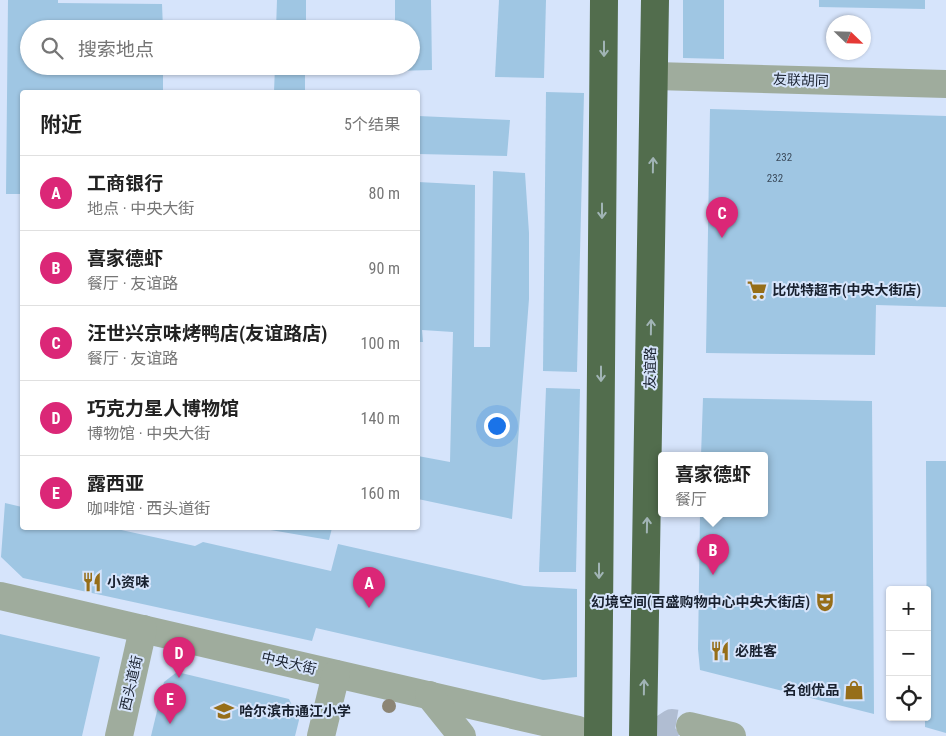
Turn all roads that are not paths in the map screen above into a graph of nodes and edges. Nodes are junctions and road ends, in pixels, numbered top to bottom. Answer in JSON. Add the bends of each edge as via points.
{"nodes":[{"id":1,"x":604,"y":0,"type":"edge"},
{"id":2,"x":655,"y":0,"type":"edge"},
{"id":3,"x":655,"y":76,"type":"junction"},
{"id":4,"x":946,"y":84,"type":"edge"},
{"id":5,"x":0,"y":596,"type":"edge"},
{"id":6,"x":143,"y":629,"type":"junction"},
{"id":7,"x":336,"y":674,"type":"junction"},
{"id":8,"x":429,"y":695,"type":"junction"},
{"id":9,"x":690,"y":726,"type":"tunnel mouth"},
{"id":10,"x":588,"y":733,"type":"edge"},
{"id":11,"x":118,"y":736,"type":"edge"},
{"id":12,"x":321,"y":736,"type":"edge"},
{"id":13,"x":462,"y":736,"type":"edge"},
{"id":14,"x":643,"y":736,"type":"edge"},
{"id":15,"x":732,"y":736,"type":"edge"}],
"edges":[{"from":1,"to":10,"type":"highway","one_way":true},
{"from":2,"to":3,"type":"highway","name":"友谊路"},
{"from":3,"to":4,"type":"street","name":"友联胡同"},
{"from":14,"to":3,"type":"highway","name":"友谊路","one_way":true},
{"from":5,"to":6,"type":"street","name":"中央大街"},
{"from":6,"to":7,"type":"street","name":"中央大街"},
{"from":6,"to":11,"type":"street","name":"西头道街"},
{"from":7,"to":8,"type":"street","name":"中央大街"},
{"from":7,"to":12,"type":"street"},
{"from":8,"to":10,"type":"street","name":"中央大街"},
{"from":8,"to":13,"type":"street"},
{"from":9,"to":15,"type":"street"}]}
